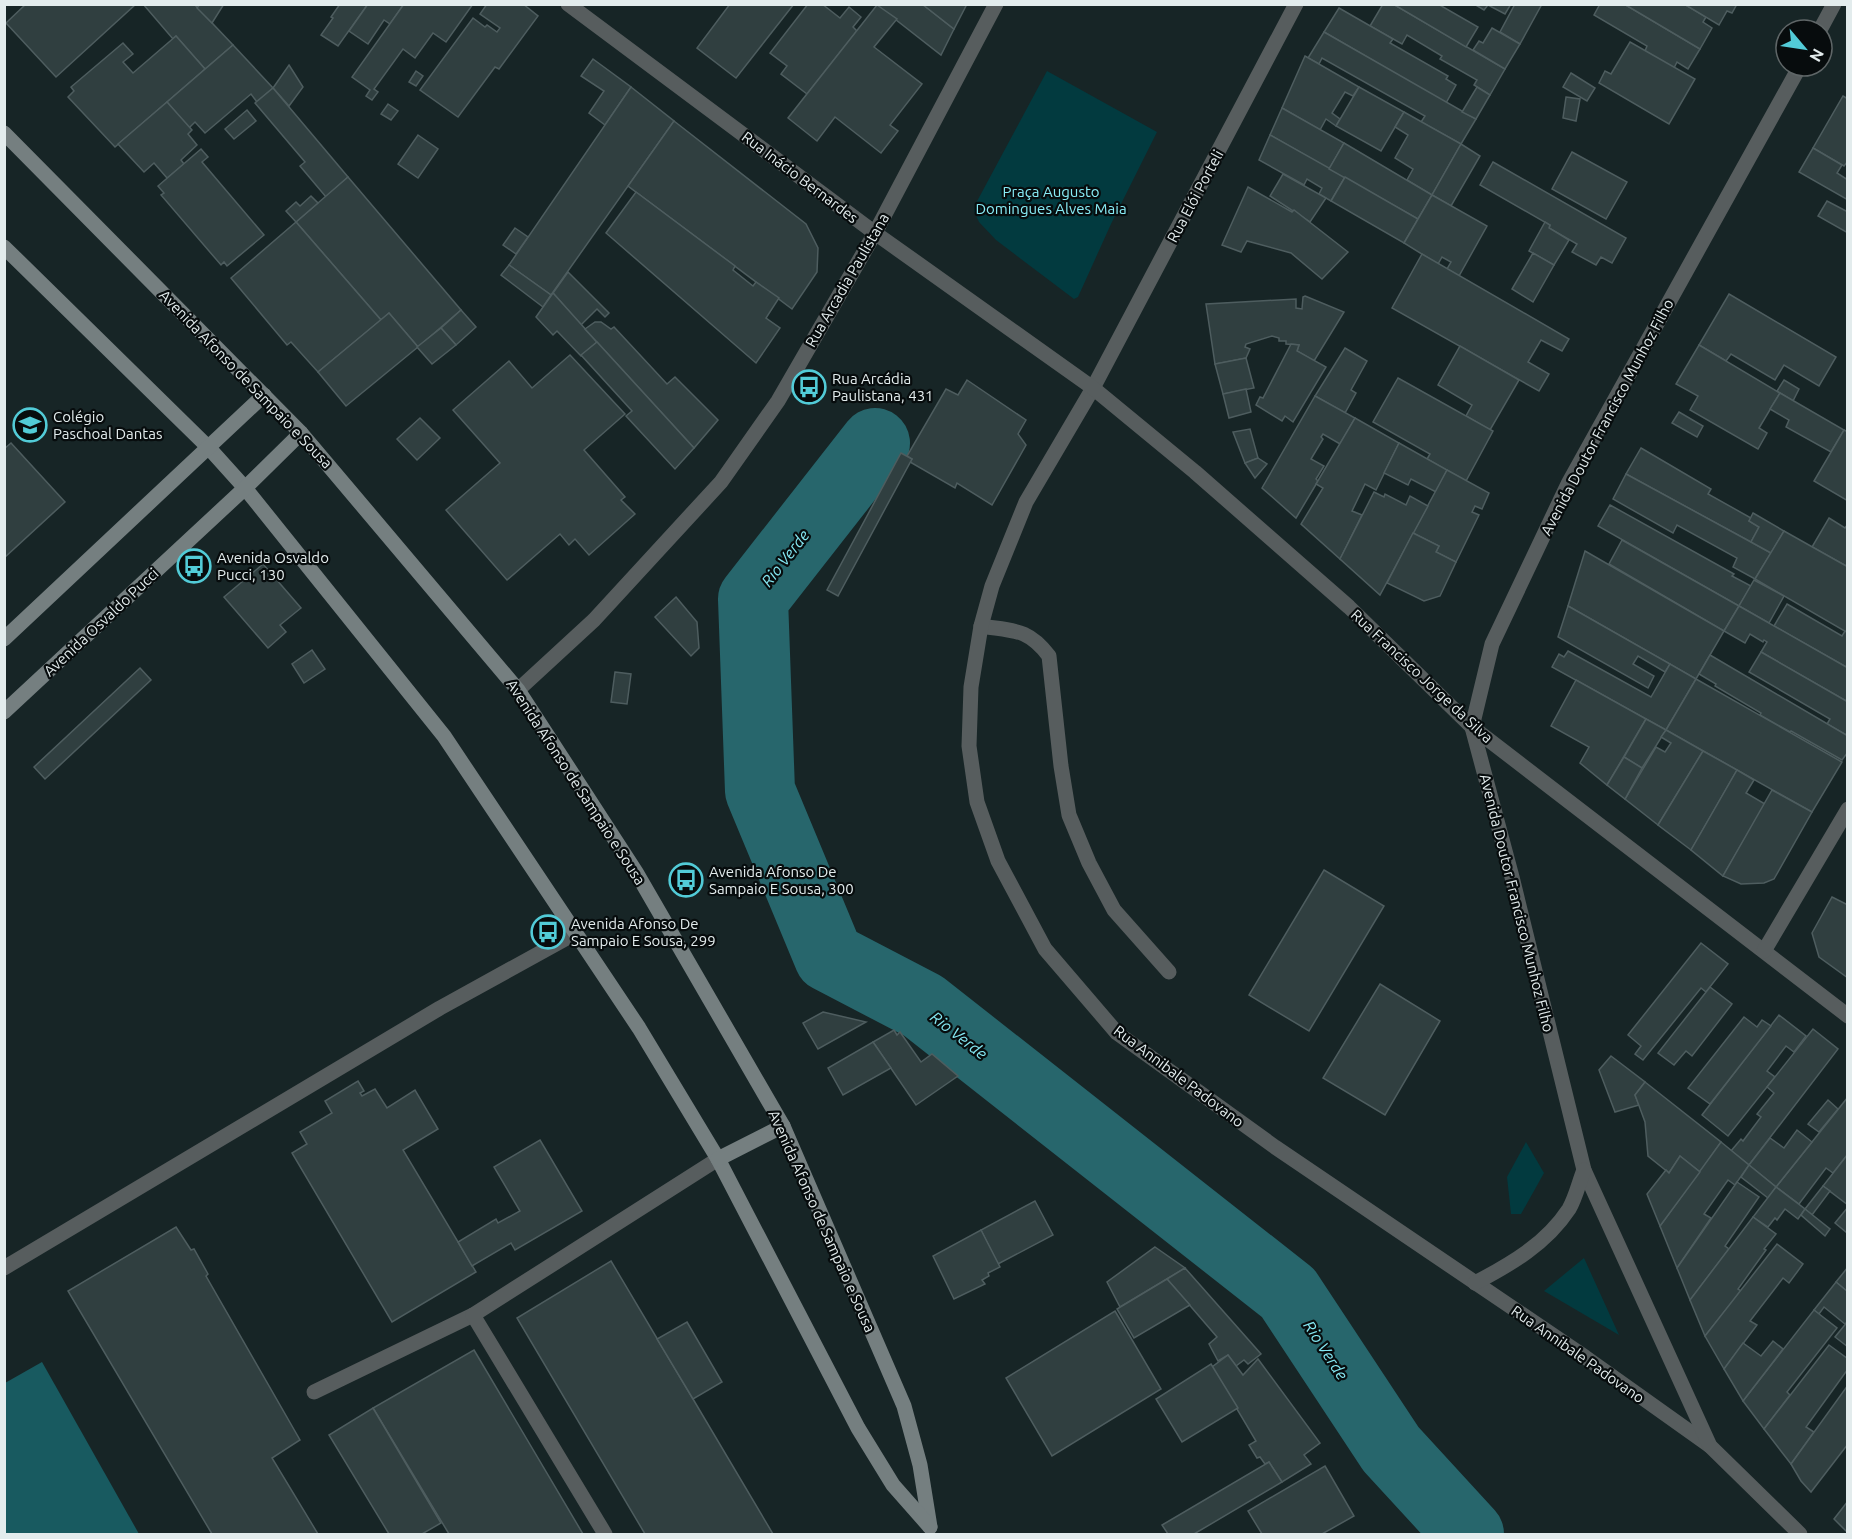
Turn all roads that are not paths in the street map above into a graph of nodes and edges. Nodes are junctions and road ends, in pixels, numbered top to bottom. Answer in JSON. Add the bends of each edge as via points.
{"nodes":[{"id":1,"x":568,"y":4,"type":"edge"},
{"id":2,"x":996,"y":4,"type":"edge"},
{"id":3,"x":1296,"y":4,"type":"edge"},
{"id":4,"x":1834,"y":4,"type":"edge"},
{"id":5,"x":1826,"y":18,"type":"edge"},
{"id":6,"x":1793,"y":78,"type":"edge"},
{"id":7,"x":4,"y":133,"type":"edge"},
{"id":8,"x":875,"y":233,"type":"junction"},
{"id":9,"x":4,"y":247,"type":"edge"},
{"id":10,"x":1093,"y":388,"type":"junction"},
{"id":11,"x":264,"y":395,"type":"junction"},
{"id":12,"x":301,"y":433,"type":"junction"},
{"id":13,"x":209,"y":448,"type":"junction"},
{"id":14,"x":245,"y":488,"type":"junction"},
{"id":15,"x":981,"y":626,"type":"junction"},
{"id":16,"x":4,"y":639,"type":"edge"},
{"id":17,"x":518,"y":690,"type":"junction"},
{"id":18,"x":4,"y":712,"type":"edge"},
{"id":19,"x":1472,"y":727,"type":"junction"},
{"id":20,"x":1848,"y":809,"type":"edge"},
{"id":21,"x":576,"y":933,"type":"junction"},
{"id":22,"x":1764,"y":951,"type":"junction"},
{"id":23,"x":1169,"y":972,"type":"dead end"},
{"id":24,"x":1848,"y":1016,"type":"edge"},
{"id":25,"x":783,"y":1126,"type":"junction"},
{"id":26,"x":718,"y":1159,"type":"junction"},
{"id":27,"x":1584,"y":1170,"type":"junction"},
{"id":28,"x":4,"y":1268,"type":"edge"},
{"id":29,"x":1475,"y":1283,"type":"junction"},
{"id":30,"x":473,"y":1315,"type":"junction"},
{"id":31,"x":314,"y":1392,"type":"dead end"},
{"id":32,"x":1710,"y":1446,"type":"junction"},
{"id":33,"x":932,"y":1531,"type":"edge"},
{"id":34,"x":605,"y":1534,"type":"edge"},
{"id":35,"x":1800,"y":1534,"type":"edge"}],
"edges":[{"from":1,"to":8,"type":"street","name":"Rua Inácio Bernardes"},
{"from":2,"to":8,"type":"street","name":"Rua Arcadia Paulistana"},
{"from":3,"to":10,"type":"street","name":"Rua Elói Porteli"},
{"from":4,"to":5,"type":"street"},
{"from":6,"to":19,"type":"street","name":"Avenida Doutor Francisco Munhoz Filho","via":[[1568,484],[1492,644]]},
{"from":7,"to":11,"type":"main road","name":"Avenida Afonso de Sampaio e Sousa"},
{"from":8,"to":10,"type":"street","name":"Rua Inácio Bernardes"},
{"from":8,"to":17,"type":"street","name":"Rua Arcadia Paulistana","via":[[778,400],[721,482],[594,620]]},
{"from":9,"to":13,"type":"main road","name":"Avenida Afonso de Sampaio e Sousa"},
{"from":10,"to":15,"type":"street","name":"Rua Annibale Padovano","via":[[1026,502],[992,586]]},
{"from":10,"to":19,"type":"street","name":"Rua Francisco Jorge da Silva","via":[[1349,607]]},
{"from":11,"to":12,"type":"main road","name":"Avenida Afonso de Sampaio e Sousa"},
{"from":11,"to":13,"type":"main road"},
{"from":12,"to":14,"type":"main road","name":"Avenida Osvaldo Pucci"},
{"from":12,"to":17,"type":"main road","name":"Avenida Afonso de Sampaio e Sousa"},
{"from":13,"to":14,"type":"main road","name":"Avenida Afonso de Sampaio e Sousa"},
{"from":13,"to":16,"type":"main road"},
{"from":14,"to":18,"type":"main road","name":"Avenida Osvaldo Pucci"},
{"from":14,"to":21,"type":"main road","name":"Avenida Afonso de Sampaio e Sousa","via":[[444,736]]},
{"from":15,"to":23,"type":"street","via":[[1023,632],[1039,642],[1050,656],[1069,815],[1114,910]]},
{"from":15,"to":29,"type":"street","name":"Rua Annibale Padovano","via":[[971,687],[969,746],[977,802],[998,861],[1045,949],[1117,1033],[1275,1147]]},
{"from":17,"to":25,"type":"main road","name":"Avenida Afonso de Sampaio e Sousa","via":[[636,872]]},
{"from":19,"to":22,"type":"street","name":"Rua Francisco Jorge da Silva"},
{"from":19,"to":27,"type":"street","name":"Avenida Doutor Francisco Munhoz Filho"},
{"from":20,"to":22,"type":"street"},
{"from":21,"to":26,"type":"main road","name":"Avenida Afonso de Sampaio e Sousa"},
{"from":21,"to":28,"type":"street","via":[[440,1008]]},
{"from":22,"to":24,"type":"street","name":"Rua Francisco Jorge da Silva"},
{"from":25,"to":26,"type":"main road"},
{"from":25,"to":33,"type":"main road","name":"Avenida Afonso de Sampaio e Sousa","via":[[904,1406]]},
{"from":26,"to":30,"type":"street"},
{"from":26,"to":33,"type":"main road","name":"Avenida Afonso de Sampaio e Sousa","via":[[858,1428],[892,1485]]},
{"from":27,"to":29,"type":"street","via":[[1569,1208],[1542,1240],[1512,1263]]},
{"from":27,"to":32,"type":"street","name":"Avenida Doutor Francisco Munhoz Filho"},
{"from":29,"to":32,"type":"street","name":"Rua Annibale Padovano"},
{"from":30,"to":31,"type":"street"},
{"from":30,"to":34,"type":"street"},
{"from":32,"to":35,"type":"street","name":"Avenida Doutor Francisco Munhoz Filho"}]}
